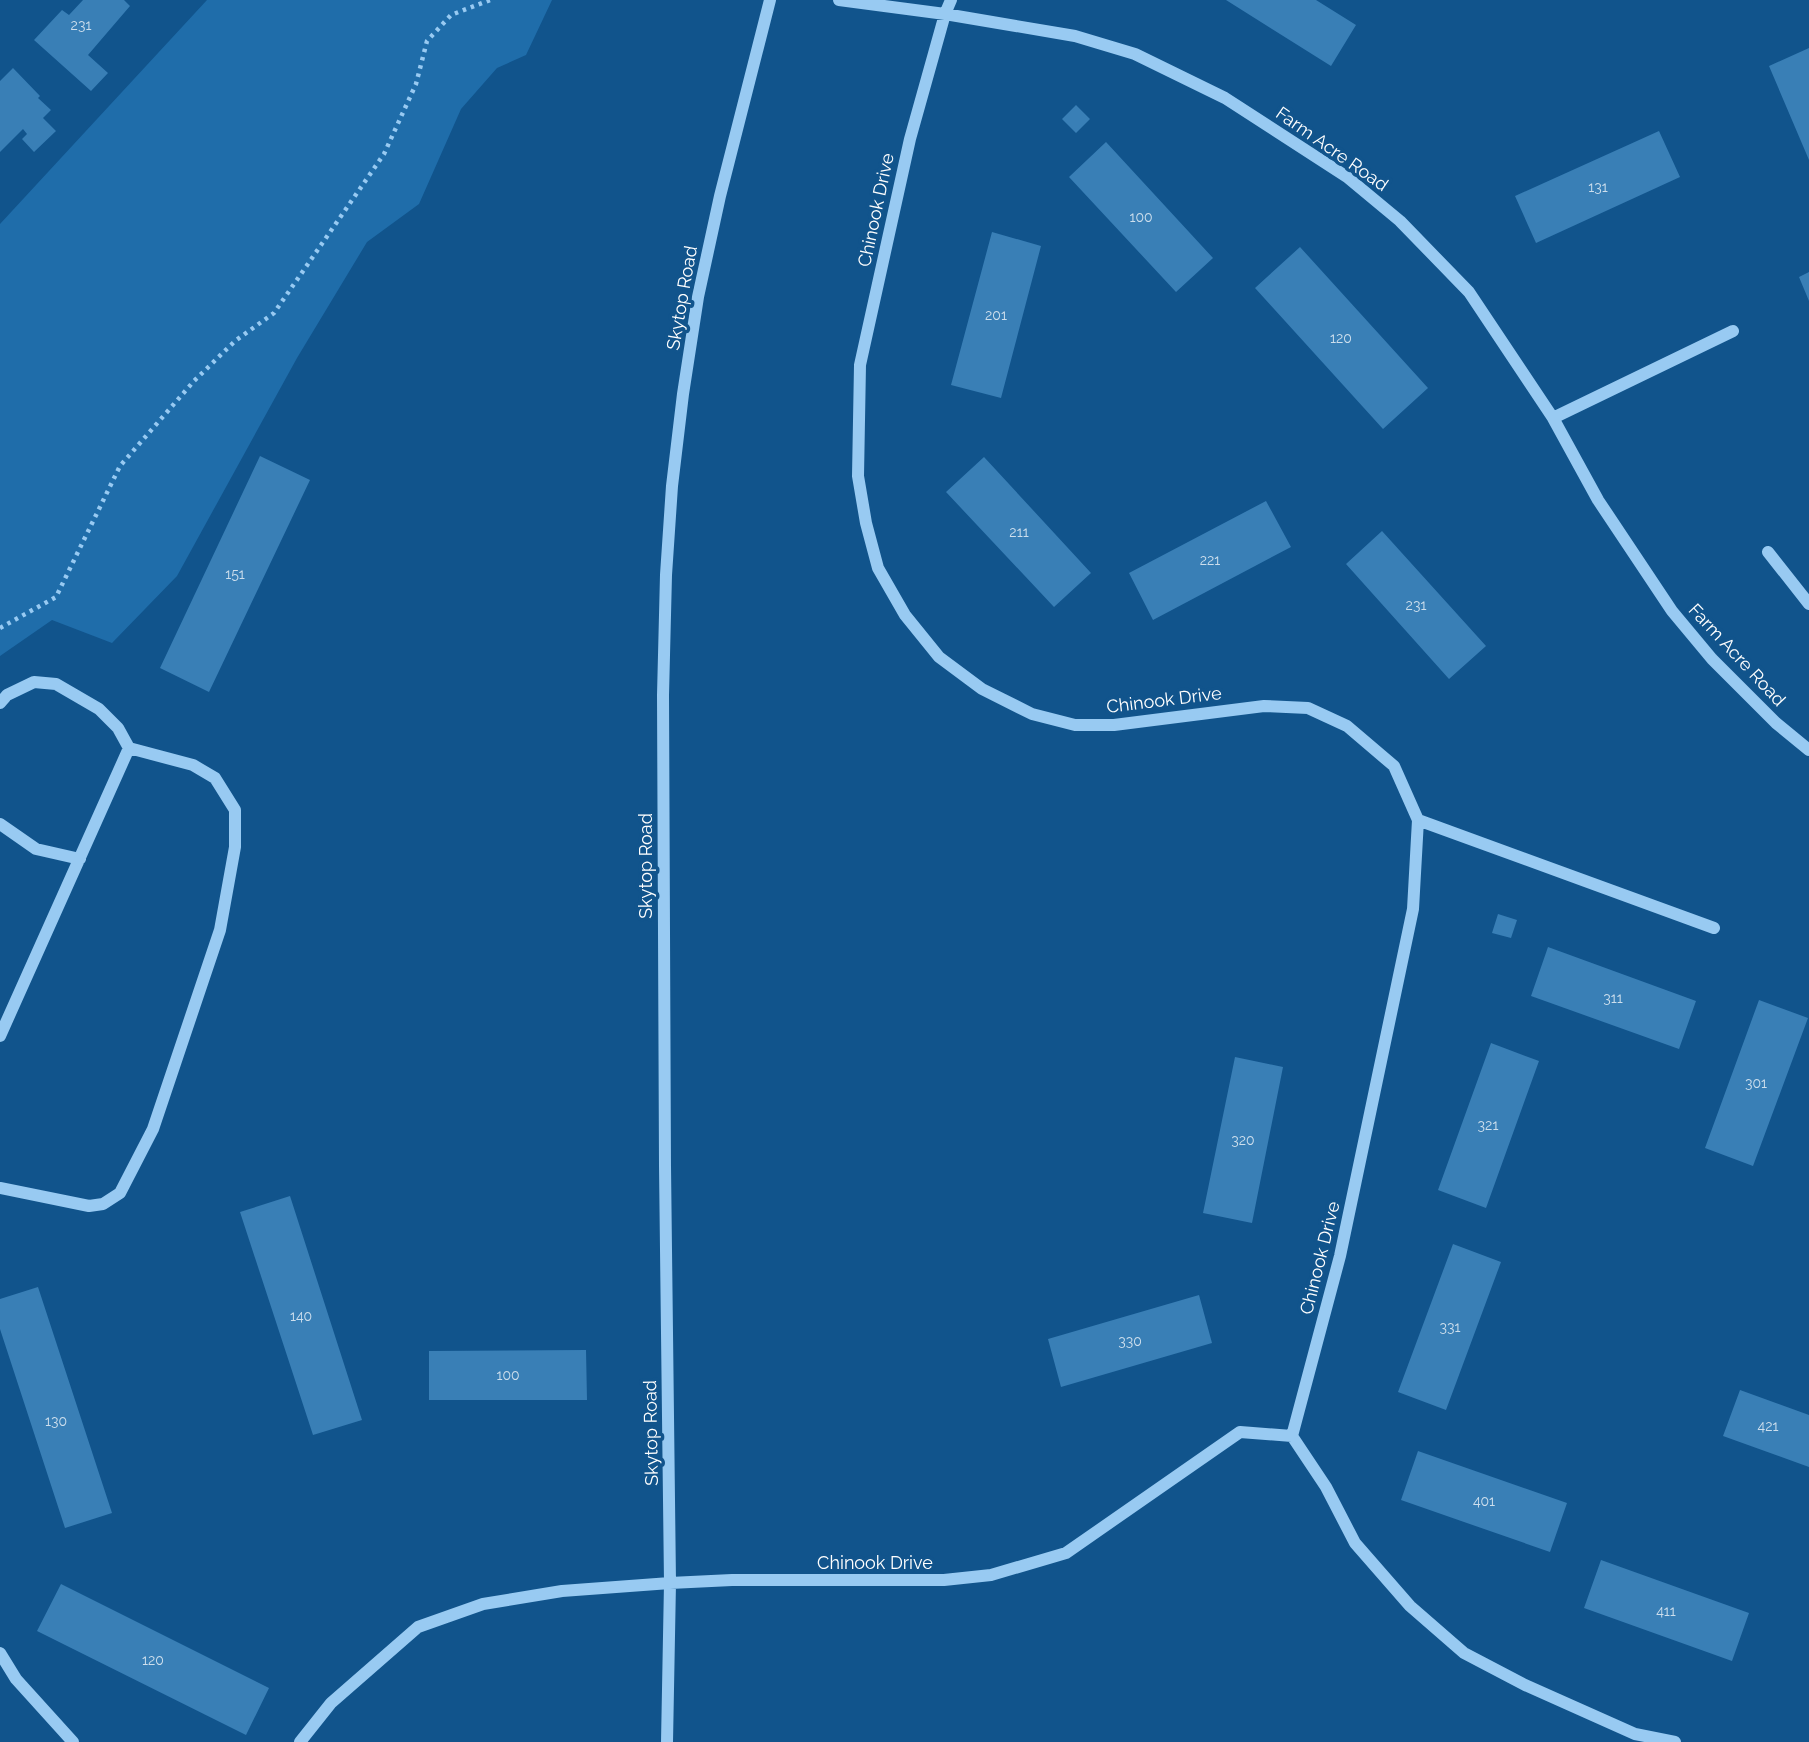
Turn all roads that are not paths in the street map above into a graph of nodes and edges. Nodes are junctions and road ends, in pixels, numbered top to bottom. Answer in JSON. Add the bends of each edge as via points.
{"nodes":[{"id":1,"x":770,"y":0,"type":"edge"},
{"id":2,"x":839,"y":0,"type":"edge"},
{"id":3,"x":951,"y":0,"type":"edge"},
{"id":4,"x":945,"y":15,"type":"junction"},
{"id":5,"x":1733,"y":331,"type":"dead end"},
{"id":6,"x":1553,"y":418,"type":"junction"},
{"id":7,"x":1768,"y":552,"type":"dead end"},
{"id":8,"x":1809,"y":604,"type":"edge"},
{"id":9,"x":0,"y":703,"type":"edge"},
{"id":10,"x":129,"y":748,"type":"junction"},
{"id":11,"x":1809,"y":750,"type":"edge"},
{"id":12,"x":1418,"y":820,"type":"junction"},
{"id":13,"x":0,"y":824,"type":"edge"},
{"id":14,"x":80,"y":859,"type":"junction"},
{"id":15,"x":1714,"y":928,"type":"dead end"},
{"id":16,"x":0,"y":1036,"type":"edge"},
{"id":17,"x":0,"y":1188,"type":"edge"},
{"id":18,"x":1292,"y":1436,"type":"junction"},
{"id":19,"x":670,"y":1583,"type":"junction"},
{"id":20,"x":0,"y":1653,"type":"edge"},
{"id":21,"x":73,"y":1742,"type":"edge"},
{"id":22,"x":300,"y":1742,"type":"edge"},
{"id":23,"x":667,"y":1742,"type":"edge"},
{"id":24,"x":1675,"y":1742,"type":"edge"}],
"edges":[{"from":1,"to":19,"type":"street","name":"Skytop Road","via":[[698,297],[683,394],[666,575]]},
{"from":2,"to":4,"type":"street","name":"Farm Acre Road"},
{"from":3,"to":4,"type":"street","name":"Chinook Drive"},
{"from":4,"to":6,"type":"street","name":"Farm Acre Road","via":[[1075,36],[1135,54],[1225,98],[1347,177],[1400,220],[1469,292]]},
{"from":4,"to":12,"type":"street","name":"Chinook Drive","via":[[910,139],[860,365],[858,476],[866,523],[878,568],[905,615],[939,657],[982,690],[1032,714],[1075,725],[1114,725],[1264,706],[1308,708],[1347,726],[1394,766]]},
{"from":5,"to":6,"type":"street"},
{"from":6,"to":11,"type":"street","name":"Farm Acre Road","via":[[1598,500],[1672,611],[1712,659]]},
{"from":7,"to":8,"type":"street"},
{"from":9,"to":10,"type":"street","via":[[34,682],[56,684],[99,709]]},
{"from":10,"to":14,"type":"street"},
{"from":10,"to":17,"type":"street","via":[[193,765],[215,778],[235,810],[235,847],[220,930],[153,1129],[120,1193],[103,1204],[89,1206]]},
{"from":12,"to":15,"type":"street"},
{"from":12,"to":18,"type":"street","name":"Chinook Drive","via":[[1413,909],[1340,1256]]},
{"from":13,"to":14,"type":"street","via":[[36,849]]},
{"from":14,"to":16,"type":"street"},
{"from":18,"to":19,"type":"street","name":"Chinook Drive","via":[[1240,1432],[1066,1553],[991,1575],[944,1580]]},
{"from":18,"to":24,"type":"street","via":[[1355,1543],[1410,1606],[1464,1653],[1636,1734]]},
{"from":19,"to":22,"type":"street","name":"Chinook Drive","via":[[562,1591],[483,1605],[418,1627],[331,1703]]},
{"from":19,"to":23,"type":"street","name":"Skytop Road"},
{"from":20,"to":21,"type":"street","via":[[16,1679]]}]}
